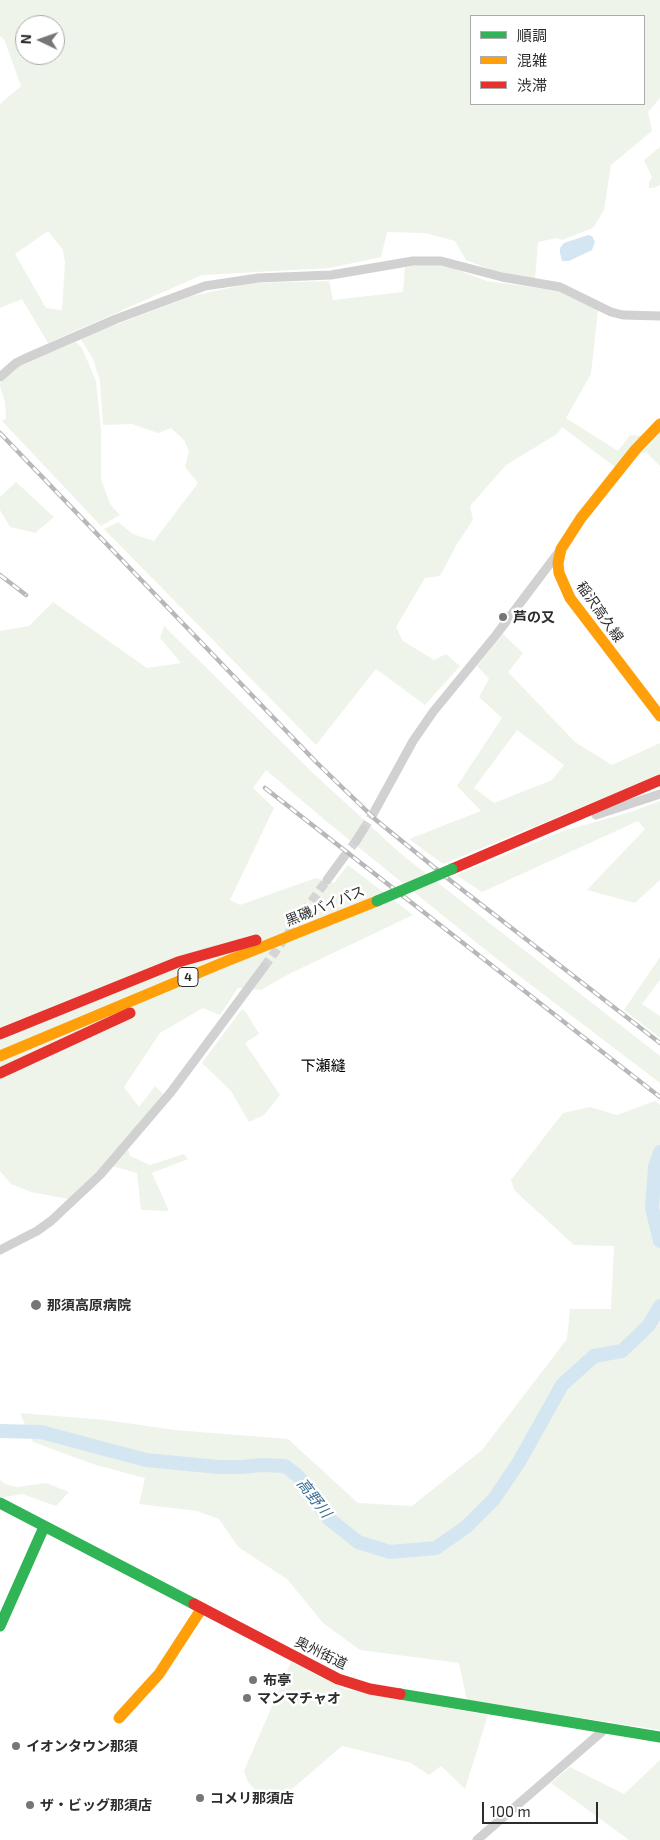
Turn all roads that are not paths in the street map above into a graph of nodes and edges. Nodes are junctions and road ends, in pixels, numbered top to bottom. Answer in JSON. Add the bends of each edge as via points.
{"nodes":[{"id":1,"x":660,"y":316,"type":"edge"},
{"id":2,"x":0,"y":377,"type":"edge"},
{"id":3,"x":660,"y":424,"type":"edge"},
{"id":4,"x":561,"y":548,"type":"junction"},
{"id":5,"x":660,"y":716,"type":"edge"},
{"id":6,"x":660,"y":780,"type":"edge"},
{"id":7,"x":660,"y":794,"type":"edge"},
{"id":8,"x":373,"y":814,"type":"tunnel mouth"},
{"id":9,"x":552,"y":826,"type":"junction"},
{"id":10,"x":363,"y":830,"type":"tunnel mouth"},
{"id":11,"x":356,"y":841,"type":"tunnel mouth"},
{"id":12,"x":343,"y":858,"type":"tunnel mouth"},
{"id":13,"x":327,"y":880,"type":"tunnel mouth"},
{"id":14,"x":315,"y":926,"type":"junction"},
{"id":15,"x":222,"y":962,"type":"junction"},
{"id":16,"x":264,"y":967,"type":"tunnel mouth"},
{"id":17,"x":0,"y":1034,"type":"edge"},
{"id":18,"x":0,"y":1056,"type":"edge"},
{"id":19,"x":0,"y":1073,"type":"edge"},
{"id":20,"x":0,"y":1250,"type":"edge"},
{"id":21,"x":0,"y":1503,"type":"edge"},
{"id":22,"x":44,"y":1527,"type":"junction"},
{"id":23,"x":202,"y":1608,"type":"junction"},
{"id":24,"x":0,"y":1626,"type":"edge"},
{"id":25,"x":118,"y":1718,"type":"dead end"},
{"id":26,"x":604,"y":1729,"type":"junction"},
{"id":27,"x":660,"y":1738,"type":"edge"},
{"id":28,"x":477,"y":1840,"type":"edge"}],
"edges":[{"from":1,"to":2,"type":"street","via":[[622,315],[560,287],[502,277],[441,261],[413,261],[331,275],[258,278],[205,286],[42,351],[16,364]]},
{"from":3,"to":4,"type":"main road","name":"稲沢高久線","via":[[636,449]]},
{"from":4,"to":5,"type":"main road","name":"稲沢高久線","via":[[559,573],[570,598]]},
{"from":4,"to":8,"type":"street","via":[[496,636],[429,718]]},
{"from":6,"to":9,"type":"main road","name":"黒磯バイパス","number":"4"},
{"from":7,"to":9,"type":"street"},
{"from":9,"to":14,"type":"main road","name":"黒磯バイパス","number":"4","bridge":true},
{"from":10,"to":11,"type":"street"},
{"from":12,"to":13,"type":"street"},
{"from":14,"to":15,"type":"main road","name":"黒磯バイパス","number":"4"},
{"from":14,"to":17,"type":"main road","number":"4","via":[[178,962]]},
{"from":15,"to":18,"type":"main road","name":"黒磯バイパス","number":"4"},
{"from":15,"to":19,"type":"main road","number":"4","via":[[153,1002]]},
{"from":16,"to":20,"type":"street","via":[[171,1092],[100,1175],[52,1221]]},
{"from":21,"to":22,"type":"main road","name":"奥州街道"},
{"from":22,"to":23,"type":"main road","name":"奥州街道"},
{"from":22,"to":24,"type":"main road"},
{"from":23,"to":25,"type":"main road","via":[[159,1674]]},
{"from":23,"to":26,"type":"main road","name":"奥州街道","via":[[320,1670],[370,1689]]},
{"from":26,"to":27,"type":"main road","name":"奥州街道"},
{"from":26,"to":28,"type":"street"}]}
